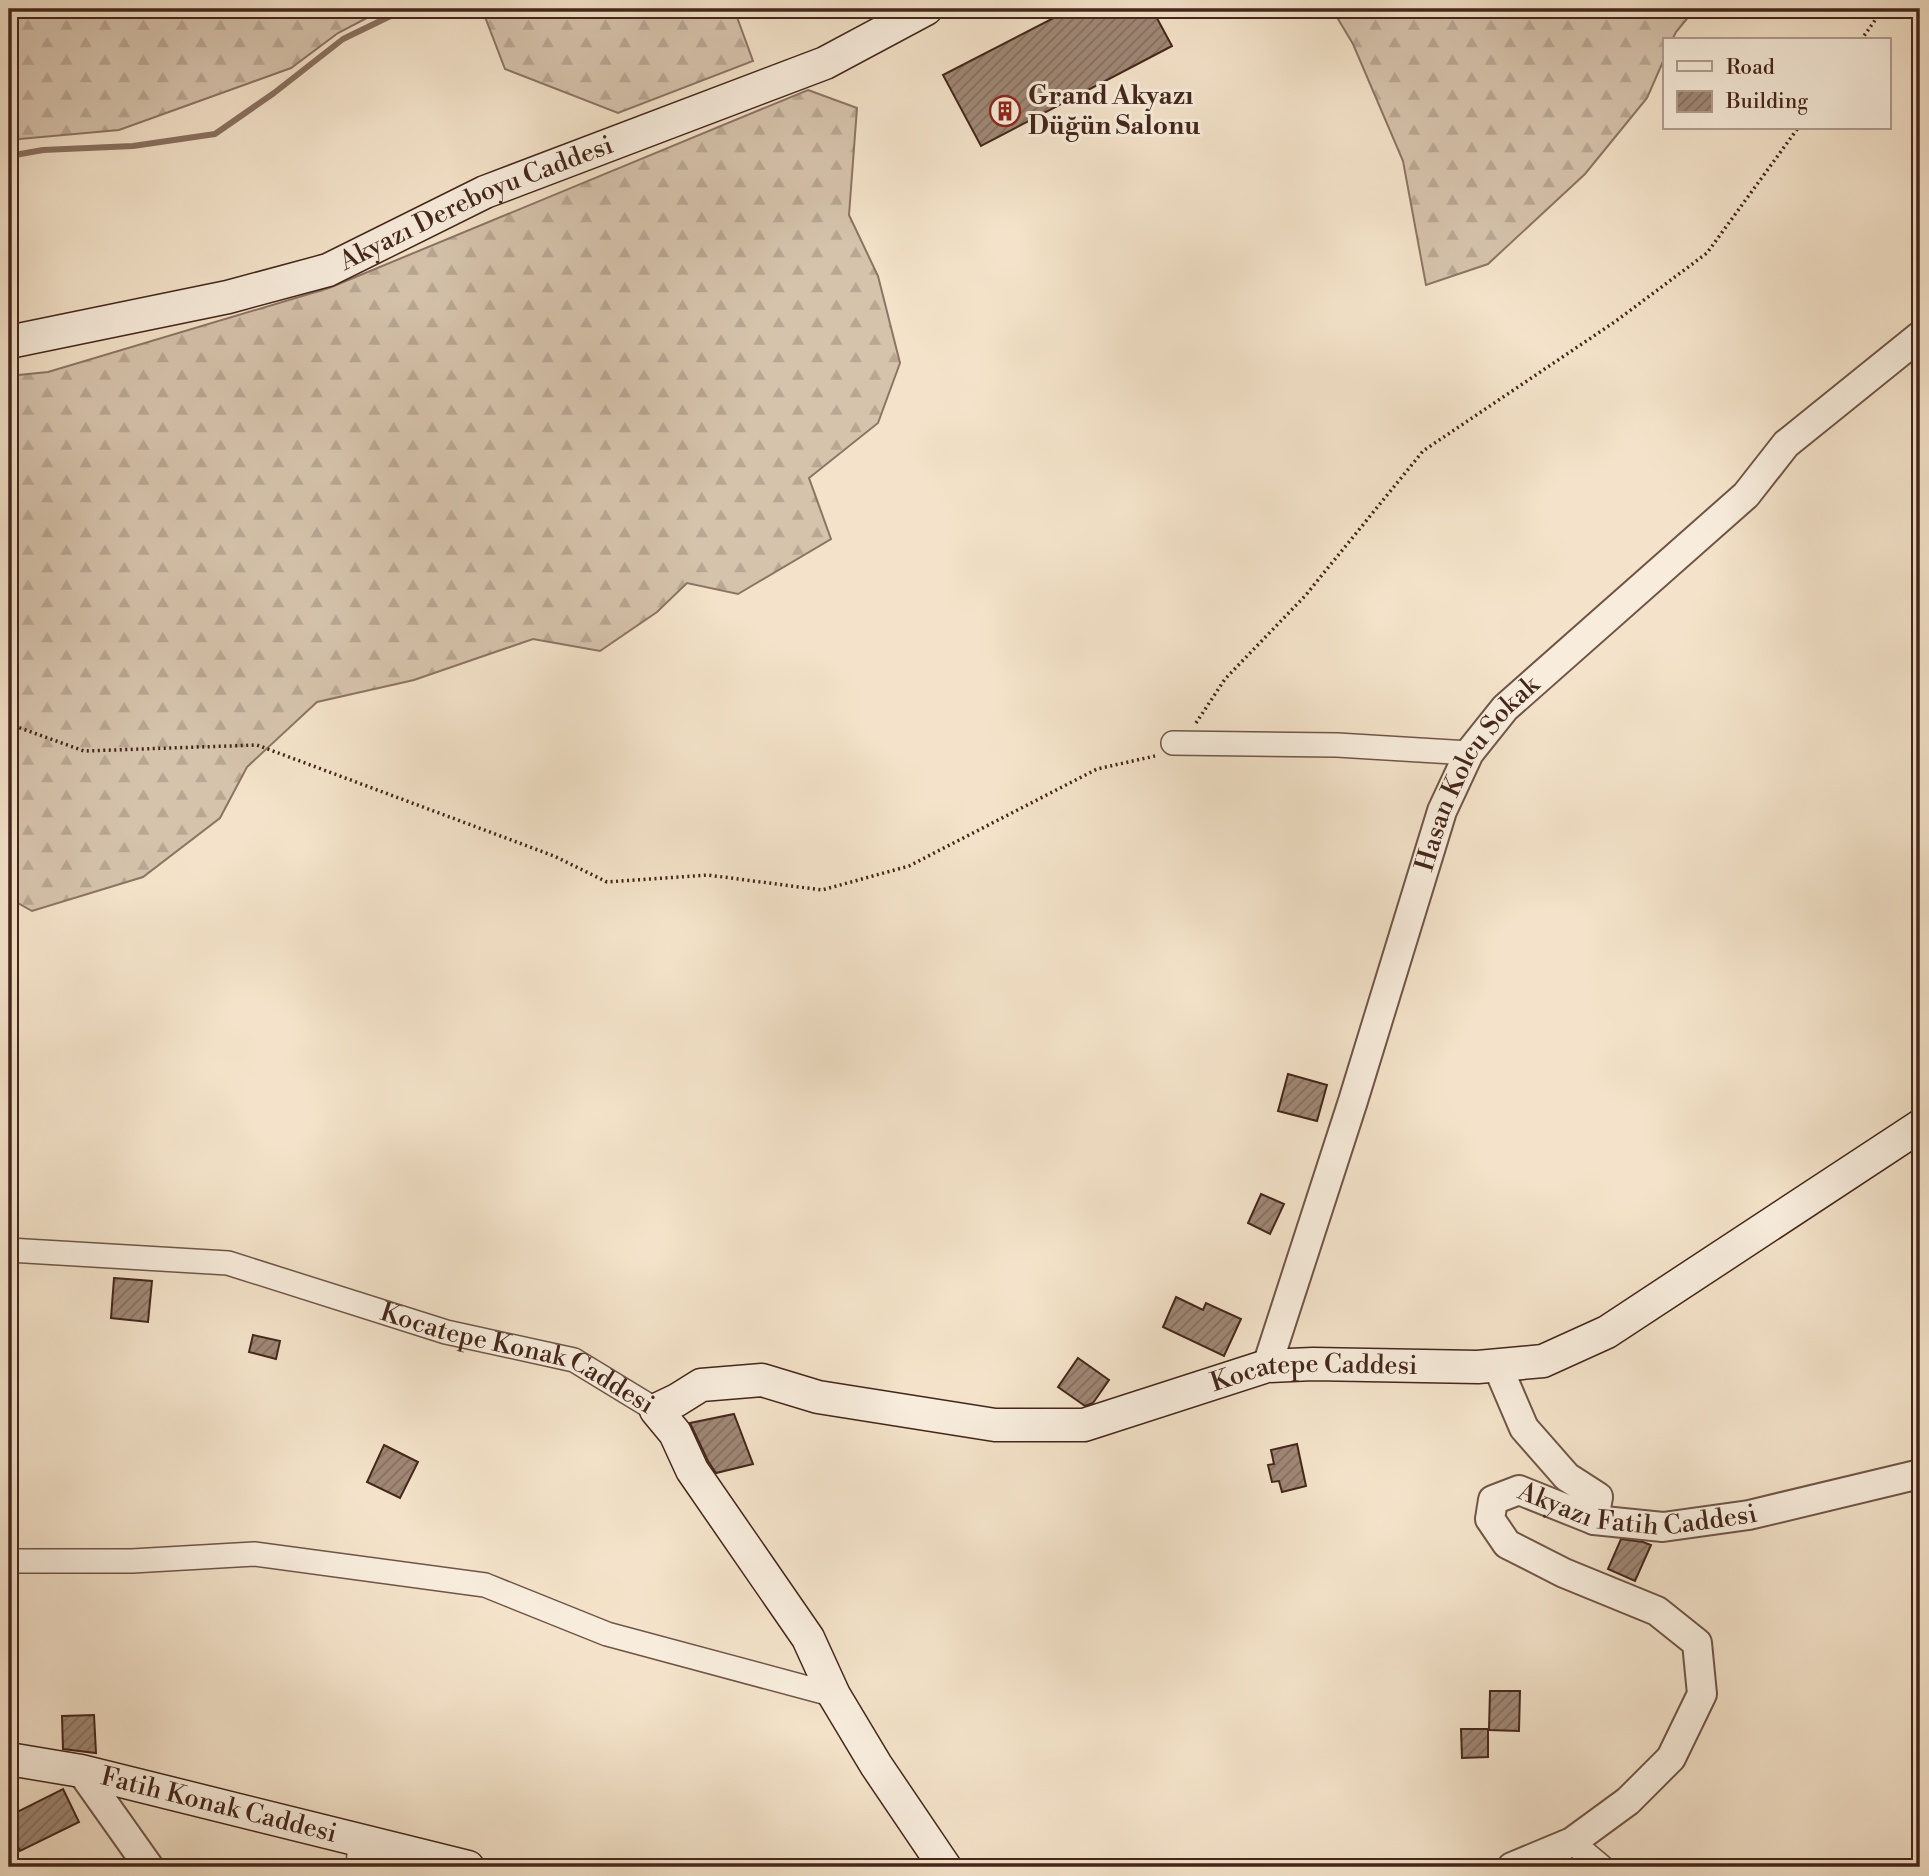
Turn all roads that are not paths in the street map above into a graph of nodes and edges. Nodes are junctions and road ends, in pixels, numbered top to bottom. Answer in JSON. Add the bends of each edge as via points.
{"nodes":[{"id":1,"x":926,"y":9,"type":"edge"},
{"id":2,"x":1919,"y":337,"type":"edge"},
{"id":3,"x":9,"y":342,"type":"edge"},
{"id":4,"x":1172,"y":743,"type":"road end"},
{"id":5,"x":1469,"y":753,"type":"junction"},
{"id":6,"x":1920,"y":1126,"type":"edge"},
{"id":7,"x":9,"y":1250,"type":"edge"},
{"id":8,"x":1497,"y":1365,"type":"junction"},
{"id":9,"x":1267,"y":1366,"type":"junction"},
{"id":10,"x":656,"y":1410,"type":"junction"},
{"id":11,"x":1920,"y":1474,"type":"edge"},
{"id":12,"x":1594,"y":1520,"type":"junction"},
{"id":13,"x":9,"y":1560,"type":"edge"},
{"id":14,"x":834,"y":1695,"type":"junction"},
{"id":15,"x":9,"y":1759,"type":"edge"},
{"id":16,"x":82,"y":1771,"type":"junction"},
{"id":17,"x":1572,"y":1842,"type":"junction"},
{"id":18,"x":359,"y":1854,"type":"edge"},
{"id":19,"x":149,"y":1867,"type":"edge"},
{"id":20,"x":468,"y":1867,"type":"edge"},
{"id":21,"x":945,"y":1867,"type":"edge"},
{"id":22,"x":1512,"y":1867,"type":"edge"},
{"id":23,"x":1602,"y":1867,"type":"edge"}],
"edges":[{"from":1,"to":3,"type":"main road","name":"Akyazı Dereboyu Caddesi","via":[[825,63],[485,192],[328,270],[228,297]]},
{"from":2,"to":5,"type":"street","name":"Hasan Kolcu Sokak","via":[[1786,444],[1746,495],[1506,708]]},
{"from":4,"to":5,"type":"street","via":[[1337,745]]},
{"from":5,"to":9,"type":"street","name":"Hasan Kolcu Sokak","via":[[1443,811]]},
{"from":6,"to":8,"type":"main road","name":"Kocatepe Caddesi","via":[[1607,1332],[1543,1361]]},
{"from":7,"to":10,"type":"street","name":"Kocatepe Konak Caddesi","via":[[228,1264],[446,1332],[574,1360]]},
{"from":8,"to":9,"type":"main road","name":"Kocatepe Caddesi"},
{"from":8,"to":12,"type":"street","via":[[1524,1428],[1567,1477],[1598,1497]]},
{"from":9,"to":10,"type":"main road","name":"Kocatepe Caddesi","via":[[1084,1424],[995,1426],[818,1397],[762,1380],[701,1385]]},
{"from":10,"to":14,"type":"main road","name":"Kocatepe Konak Caddesi","via":[[808,1638]]},
{"from":11,"to":12,"type":"street","name":"Akyazı Fatih Caddesi","via":[[1736,1517],[1663,1527]]},
{"from":12,"to":17,"type":"street","name":"Akyazı Fatih Caddesi","via":[[1519,1490],[1493,1500],[1490,1519],[1507,1544],[1657,1611],[1697,1643],[1702,1694],[1671,1758],[1628,1801]]},
{"from":13,"to":14,"type":"street","via":[[132,1561],[254,1554],[485,1585],[607,1634]]},
{"from":14,"to":21,"type":"main road","name":"Kocatepe Konak Caddesi"},
{"from":15,"to":16,"type":"main road","name":"Fatih Konak Caddesi"},
{"from":16,"to":18,"type":"main road","name":"Fatih Konak Caddesi"},
{"from":16,"to":19,"type":"street"},
{"from":17,"to":22,"type":"street"},
{"from":17,"to":23,"type":"street"},
{"from":18,"to":20,"type":"main road","name":"Fatih Konak Caddesi"}]}
